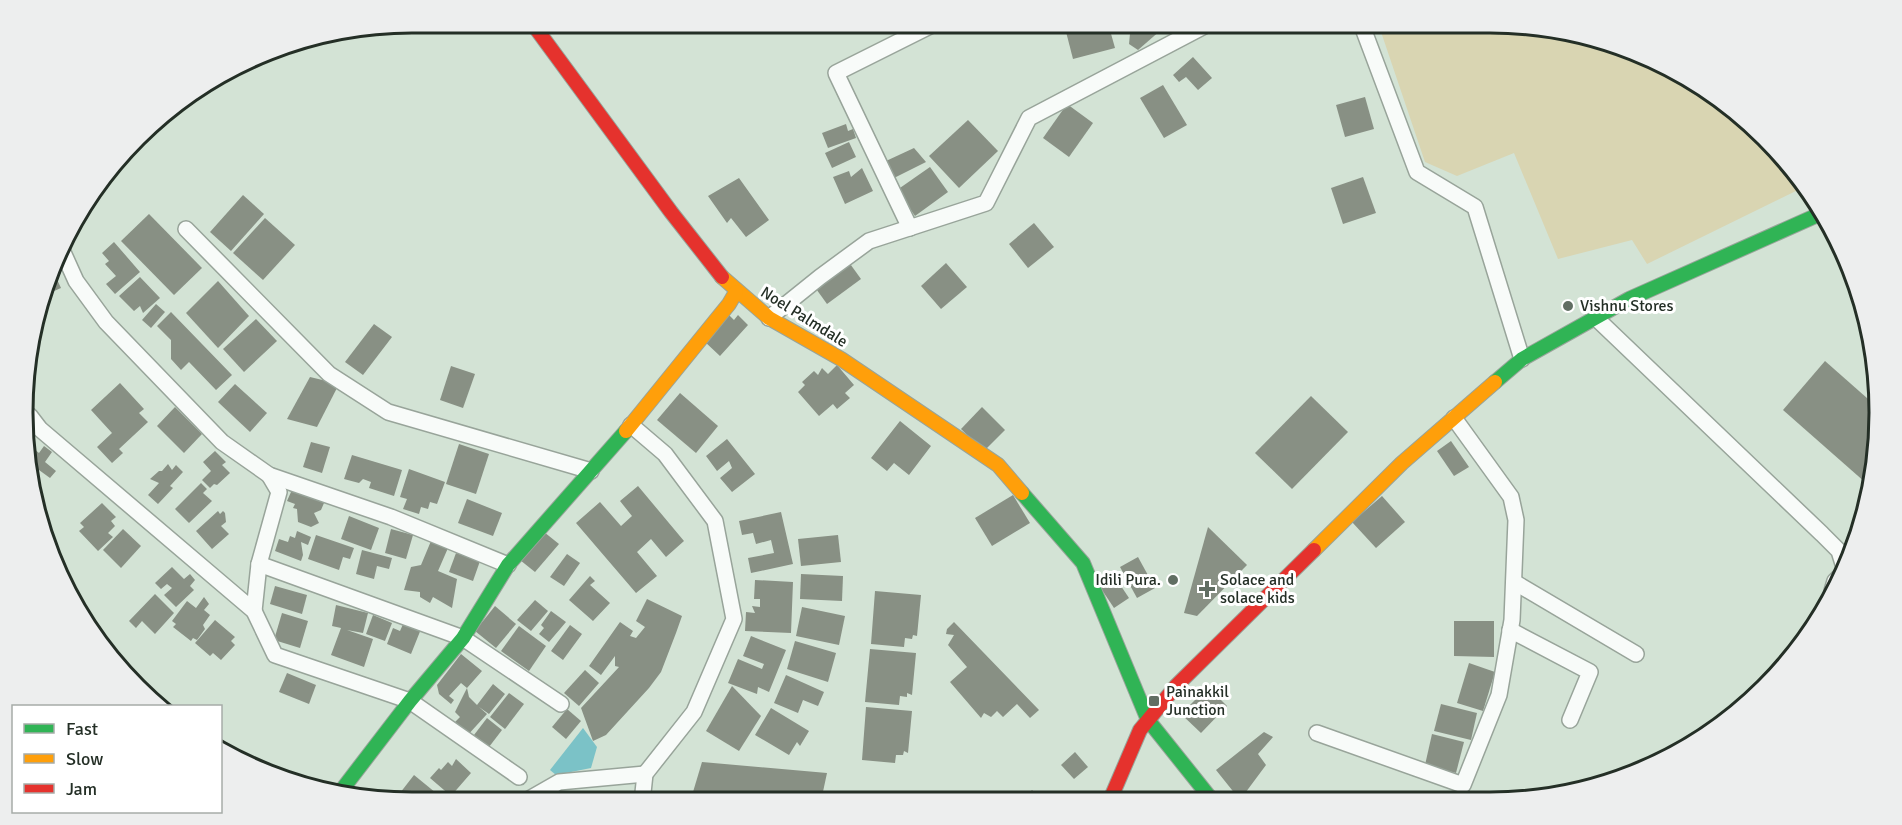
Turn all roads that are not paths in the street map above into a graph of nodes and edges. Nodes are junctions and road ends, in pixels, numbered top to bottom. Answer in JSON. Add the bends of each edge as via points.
{"nodes":[{"id":1,"x":540,"y":33,"type":"edge"},
{"id":2,"x":914,"y":33,"type":"edge"},
{"id":3,"x":1189,"y":33,"type":"edge"},
{"id":4,"x":1365,"y":33,"type":"edge"},
{"id":5,"x":1814,"y":217,"type":"edge"},
{"id":6,"x":910,"y":228,"type":"junction"},
{"id":7,"x":186,"y":229,"type":"dead end"},
{"id":8,"x":66,"y":259,"type":"edge"},
{"id":9,"x":736,"y":292,"type":"junction"},
{"id":10,"x":769,"y":318,"type":"junction"},
{"id":11,"x":1596,"y":318,"type":"junction"},
{"id":12,"x":1522,"y":359,"type":"junction"},
{"id":13,"x":1454,"y":418,"type":"junction"},
{"id":14,"x":631,"y":425,"type":"junction"},
{"id":15,"x":35,"y":434,"type":"edge"},
{"id":16,"x":591,"y":471,"type":"junction"},
{"id":17,"x":269,"y":475,"type":"junction"},
{"id":18,"x":1841,"y":556,"type":"edge"},
{"id":19,"x":259,"y":564,"type":"junction"},
{"id":20,"x":508,"y":566,"type":"junction"},
{"id":21,"x":1514,"y":582,"type":"junction"},
{"id":22,"x":254,"y":611,"type":"junction"},
{"id":23,"x":1510,"y":630,"type":"junction"},
{"id":24,"x":463,"y":638,"type":"junction"},
{"id":25,"x":1636,"y":654,"type":"dead end"},
{"id":26,"x":410,"y":701,"type":"junction"},
{"id":27,"x":561,"y":704,"type":"dead end"},
{"id":28,"x":1149,"y":720,"type":"junction"},
{"id":29,"x":1570,"y":720,"type":"dead end"},
{"id":30,"x":1317,"y":733,"type":"dead end"},
{"id":31,"x":645,"y":774,"type":"junction"},
{"id":32,"x":519,"y":777,"type":"dead end"},
{"id":33,"x":345,"y":786,"type":"edge"},
{"id":34,"x":542,"y":792,"type":"edge"},
{"id":35,"x":643,"y":792,"type":"edge"},
{"id":36,"x":1113,"y":792,"type":"edge"},
{"id":37,"x":1206,"y":792,"type":"edge"}],
"edges":[{"from":1,"to":9,"type":"street","name":"Noel Palmdale","via":[[671,212]]},
{"from":2,"to":6,"type":"street","via":[[836,73]]},
{"from":3,"to":6,"type":"street","via":[[1029,118],[986,202]]},
{"from":4,"to":12,"type":"street","via":[[1417,172],[1475,207]]},
{"from":5,"to":11,"type":"street","via":[[1629,299]]},
{"from":6,"to":10,"type":"street","via":[[869,241]]},
{"from":7,"to":16,"type":"street","via":[[329,374],[388,412]]},
{"from":8,"to":17,"type":"street","via":[[76,281],[106,322],[222,442]]},
{"from":9,"to":10,"type":"street","name":"Noel Palmdale"},
{"from":9,"to":14,"type":"street"},
{"from":10,"to":28,"type":"street","name":"Noel Palmdale","via":[[841,359],[998,465],[1083,563]]},
{"from":11,"to":12,"type":"street"},
{"from":11,"to":18,"type":"street"},
{"from":12,"to":13,"type":"street"},
{"from":13,"to":21,"type":"street","via":[[1511,497],[1516,520]]},
{"from":13,"to":28,"type":"street","via":[[1402,463],[1176,686]]},
{"from":14,"to":16,"type":"street"},
{"from":14,"to":31,"type":"street","via":[[665,454],[715,521],[734,619],[694,712]]},
{"from":15,"to":22,"type":"street"},
{"from":16,"to":20,"type":"street"},
{"from":17,"to":19,"type":"street","via":[[279,492]]},
{"from":17,"to":20,"type":"street","via":[[391,517]]},
{"from":19,"to":22,"type":"street"},
{"from":19,"to":24,"type":"street"},
{"from":20,"to":24,"type":"street"},
{"from":21,"to":23,"type":"street"},
{"from":21,"to":25,"type":"street"},
{"from":22,"to":26,"type":"street","via":[[275,655]]},
{"from":23,"to":29,"type":"street","via":[[1590,672]]},
{"from":23,"to":30,"type":"street","via":[[1499,695],[1463,785]]},
{"from":24,"to":26,"type":"street"},
{"from":24,"to":27,"type":"street"},
{"from":26,"to":32,"type":"street"},
{"from":26,"to":33,"type":"street"},
{"from":28,"to":36,"type":"street","via":[[1140,730]]},
{"from":28,"to":37,"type":"street","name":"Noel Palmdale"},
{"from":31,"to":34,"type":"street","via":[[559,782]]},
{"from":31,"to":35,"type":"street"}]}
